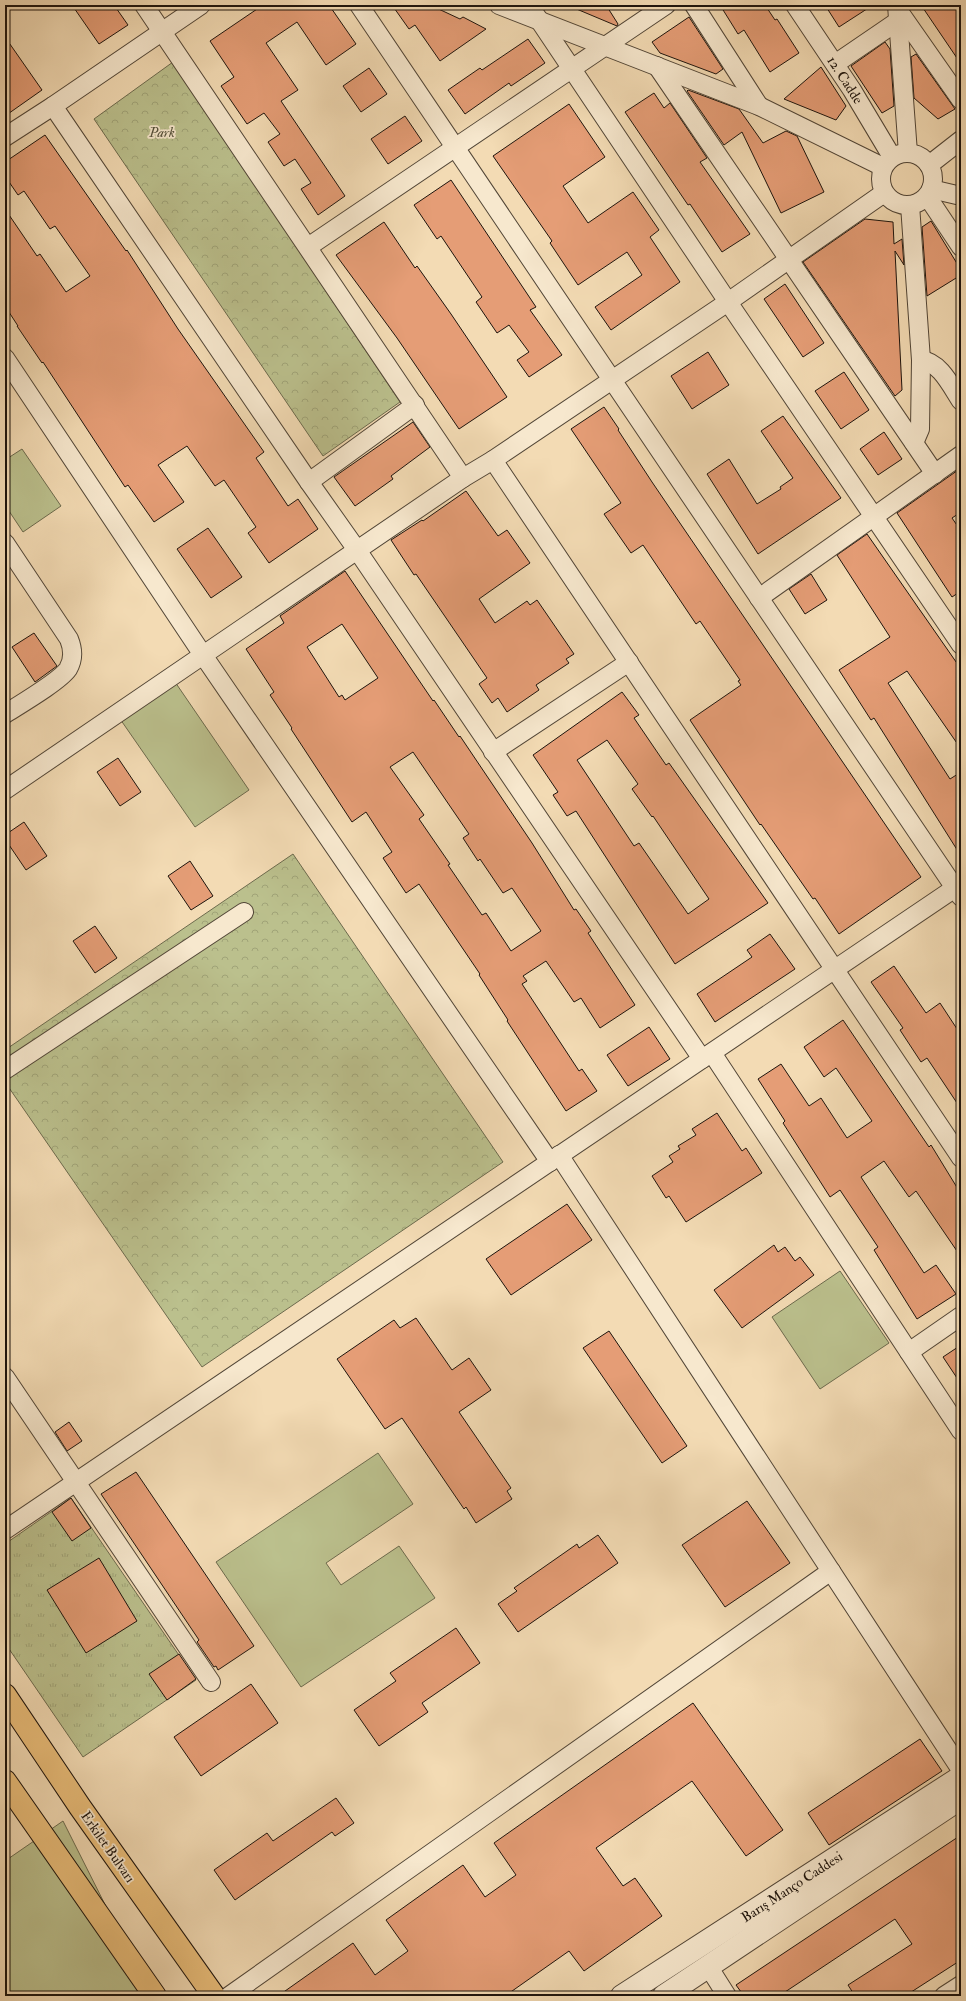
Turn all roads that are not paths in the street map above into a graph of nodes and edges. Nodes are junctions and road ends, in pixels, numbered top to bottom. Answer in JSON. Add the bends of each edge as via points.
{"nodes":[{"id":1,"x":144,"y":5,"type":"edge"},
{"id":2,"x":201,"y":5,"type":"edge"},
{"id":3,"x":359,"y":5,"type":"edge"},
{"id":4,"x":500,"y":5,"type":"edge"},
{"id":5,"x":529,"y":5,"type":"edge"},
{"id":6,"x":666,"y":5,"type":"edge"},
{"id":7,"x":694,"y":5,"type":"edge"},
{"id":8,"x":795,"y":5,"type":"edge"},
{"id":9,"x":897,"y":10,"type":"edge"},
{"id":10,"x":539,"y":20,"type":"junction"},
{"id":11,"x":162,"y":32,"type":"junction"},
{"id":12,"x":605,"y":46,"type":"junction"},
{"id":13,"x":835,"y":64,"type":"junction"},
{"id":14,"x":657,"y":66,"type":"junction"},
{"id":15,"x":572,"y":69,"type":"junction"},
{"id":16,"x":961,"y":100,"type":"edge"},
{"id":17,"x":53,"y":106,"type":"junction"},
{"id":18,"x":759,"y":106,"type":"junction"},
{"id":19,"x":5,"y":137,"type":"edge"},
{"id":20,"x":961,"y":140,"type":"edge"},
{"id":21,"x":455,"y":148,"type":"junction"},
{"id":22,"x":895,"y":159,"type":"junction"},
{"id":23,"x":929,"y":165,"type":"junction"},
{"id":24,"x":929,"y":192,"type":"junction"},
{"id":25,"x":884,"y":193,"type":"junction"},
{"id":26,"x":961,"y":196,"type":"edge"},
{"id":27,"x":910,"y":205,"type":"junction"},
{"id":28,"x":961,"y":247,"type":"edge"},
{"id":29,"x":308,"y":248,"type":"junction"},
{"id":30,"x":789,"y":258,"type":"junction"},
{"id":31,"x":728,"y":302,"type":"junction"},
{"id":32,"x":5,"y":358,"type":"edge"},
{"id":33,"x":920,"y":360,"type":"junction"},
{"id":34,"x":612,"y":380,"type":"junction"},
{"id":35,"x":961,"y":401,"type":"edge"},
{"id":36,"x":415,"y":405,"type":"junction"},
{"id":37,"x":914,"y":443,"type":"junction"},
{"id":38,"x":961,"y":455,"type":"edge"},
{"id":39,"x":493,"y":460,"type":"junction"},
{"id":40,"x":934,"y":474,"type":"junction"},
{"id":41,"x":463,"y":478,"type":"junction"},
{"id":42,"x":309,"y":482,"type":"junction"},
{"id":43,"x":874,"y":517,"type":"junction"},
{"id":44,"x":5,"y":543,"type":"edge"},
{"id":45,"x":358,"y":550,"type":"junction"},
{"id":46,"x":759,"y":598,"type":"junction"},
{"id":47,"x":961,"y":645,"type":"edge"},
{"id":48,"x":203,"y":656,"type":"junction"},
{"id":49,"x":629,"y":662,"type":"junction"},
{"id":50,"x":5,"y":714,"type":"edge"},
{"id":51,"x":493,"y":752,"type":"junction"},
{"id":52,"x":5,"y":790,"type":"edge"},
{"id":53,"x":959,"y":890,"type":"edge"},
{"id":54,"x":244,"y":912,"type":"dead end"},
{"id":55,"x":835,"y":969,"type":"junction"},
{"id":56,"x":707,"y":1056,"type":"junction"},
{"id":57,"x":5,"y":1070,"type":"edge"},
{"id":58,"x":961,"y":1158,"type":"edge"},
{"id":59,"x":555,"y":1159,"type":"junction"},
{"id":60,"x":961,"y":1316,"type":"edge"},
{"id":61,"x":909,"y":1352,"type":"junction"},
{"id":62,"x":5,"y":1377,"type":"edge"},
{"id":63,"x":961,"y":1431,"type":"edge"},
{"id":64,"x":76,"y":1482,"type":"junction"},
{"id":65,"x":5,"y":1530,"type":"edge"},
{"id":66,"x":831,"y":1571,"type":"junction"},
{"id":67,"x":212,"y":1682,"type":"dead end"},
{"id":68,"x":5,"y":1695,"type":"edge"},
{"id":69,"x":961,"y":1770,"type":"edge"},
{"id":70,"x":961,"y":1777,"type":"edge"},
{"id":71,"x":5,"y":1781,"type":"edge"},
{"id":72,"x":961,"y":1798,"type":"edge"},
{"id":73,"x":708,"y":1966,"type":"junction"},
{"id":74,"x":961,"y":1985,"type":"edge"},
{"id":75,"x":155,"y":1996,"type":"edge"},
{"id":76,"x":214,"y":1996,"type":"edge"},
{"id":77,"x":229,"y":1996,"type":"edge"},
{"id":78,"x":622,"y":1996,"type":"edge"},
{"id":79,"x":664,"y":1996,"type":"edge"},
{"id":80,"x":727,"y":1996,"type":"edge"},
{"id":81,"x":944,"y":1996,"type":"edge"}],
"edges":[{"from":1,"to":11,"type":"street"},
{"from":2,"to":11,"type":"street"},
{"from":3,"to":21,"type":"street"},
{"from":4,"to":10,"type":"street"},
{"from":5,"to":10,"type":"street"},
{"from":6,"to":12,"type":"street"},
{"from":7,"to":18,"type":"street"},
{"from":8,"to":13,"type":"street","name":"12. Cadde"},
{"from":9,"to":13,"type":"street"},
{"from":9,"to":16,"type":"street"},
{"from":9,"to":22,"type":"street"},
{"from":10,"to":12,"type":"street"},
{"from":10,"to":15,"type":"street"},
{"from":11,"to":17,"type":"street"},
{"from":11,"to":29,"type":"street"},
{"from":12,"to":14,"type":"street"},
{"from":12,"to":15,"type":"street"},
{"from":13,"to":22,"type":"street","name":"12. Cadde"},
{"from":14,"to":18,"type":"street"},
{"from":14,"to":30,"type":"street"},
{"from":15,"to":21,"type":"street"},
{"from":15,"to":31,"type":"street"},
{"from":17,"to":19,"type":"street"},
{"from":17,"to":42,"type":"street"},
{"from":18,"to":22,"type":"street"},
{"from":20,"to":23,"type":"street"},
{"from":21,"to":29,"type":"street"},
{"from":21,"to":34,"type":"street"},
{"from":22,"to":23,"type":"street","via":[[920,157]]},
{"from":22,"to":25,"type":"street","via":[[880,176]]},
{"from":23,"to":24,"type":"street","via":[[932,172]]},
{"from":24,"to":26,"type":"street"},
{"from":24,"to":27,"type":"street","via":[[922,200]]},
{"from":24,"to":28,"type":"street"},
{"from":25,"to":27,"type":"street","via":[[895,203]]},
{"from":25,"to":30,"type":"street"},
{"from":27,"to":33,"type":"street"},
{"from":29,"to":36,"type":"street"},
{"from":30,"to":31,"type":"street"},
{"from":30,"to":37,"type":"street"},
{"from":31,"to":34,"type":"street"},
{"from":31,"to":43,"type":"street"},
{"from":32,"to":48,"type":"street"},
{"from":33,"to":35,"type":"street","via":[[938,368]]},
{"from":33,"to":37,"type":"street","via":[[920,429]]},
{"from":34,"to":39,"type":"street"},
{"from":34,"to":46,"type":"street"},
{"from":36,"to":41,"type":"street"},
{"from":36,"to":42,"type":"street"},
{"from":37,"to":40,"type":"street"},
{"from":38,"to":40,"type":"street"},
{"from":39,"to":41,"type":"street"},
{"from":39,"to":49,"type":"street"},
{"from":40,"to":43,"type":"street"},
{"from":41,"to":45,"type":"street"},
{"from":42,"to":45,"type":"street"},
{"from":43,"to":46,"type":"street"},
{"from":43,"to":47,"type":"street"},
{"from":44,"to":50,"type":"street","via":[[69,639],[72,652],[70,664],[63,675]]},
{"from":45,"to":48,"type":"street"},
{"from":45,"to":51,"type":"street"},
{"from":46,"to":53,"type":"street"},
{"from":48,"to":52,"type":"street"},
{"from":48,"to":59,"type":"street"},
{"from":49,"to":51,"type":"street"},
{"from":49,"to":55,"type":"street"},
{"from":51,"to":56,"type":"street"},
{"from":53,"to":55,"type":"street"},
{"from":54,"to":57,"type":"street"},
{"from":55,"to":56,"type":"street"},
{"from":55,"to":58,"type":"street"},
{"from":56,"to":59,"type":"street"},
{"from":56,"to":61,"type":"street"},
{"from":59,"to":64,"type":"street"},
{"from":59,"to":66,"type":"street"},
{"from":60,"to":61,"type":"street"},
{"from":61,"to":63,"type":"street"},
{"from":62,"to":64,"type":"street"},
{"from":64,"to":65,"type":"street"},
{"from":64,"to":67,"type":"street"},
{"from":66,"to":69,"type":"street"},
{"from":66,"to":77,"type":"street"},
{"from":68,"to":76,"type":"main road","name":"Erkilet Bulvarı","via":[[80,1807]]},
{"from":70,"to":78,"type":"street","name":"Barış Manço Caddesi"},
{"from":71,"to":75,"type":"main road"},
{"from":72,"to":73,"type":"street","name":"Barış Manço Caddesi"},
{"from":73,"to":79,"type":"street","name":"Barış Manço Caddesi"},
{"from":73,"to":80,"type":"street"},
{"from":74,"to":81,"type":"street"}]}
